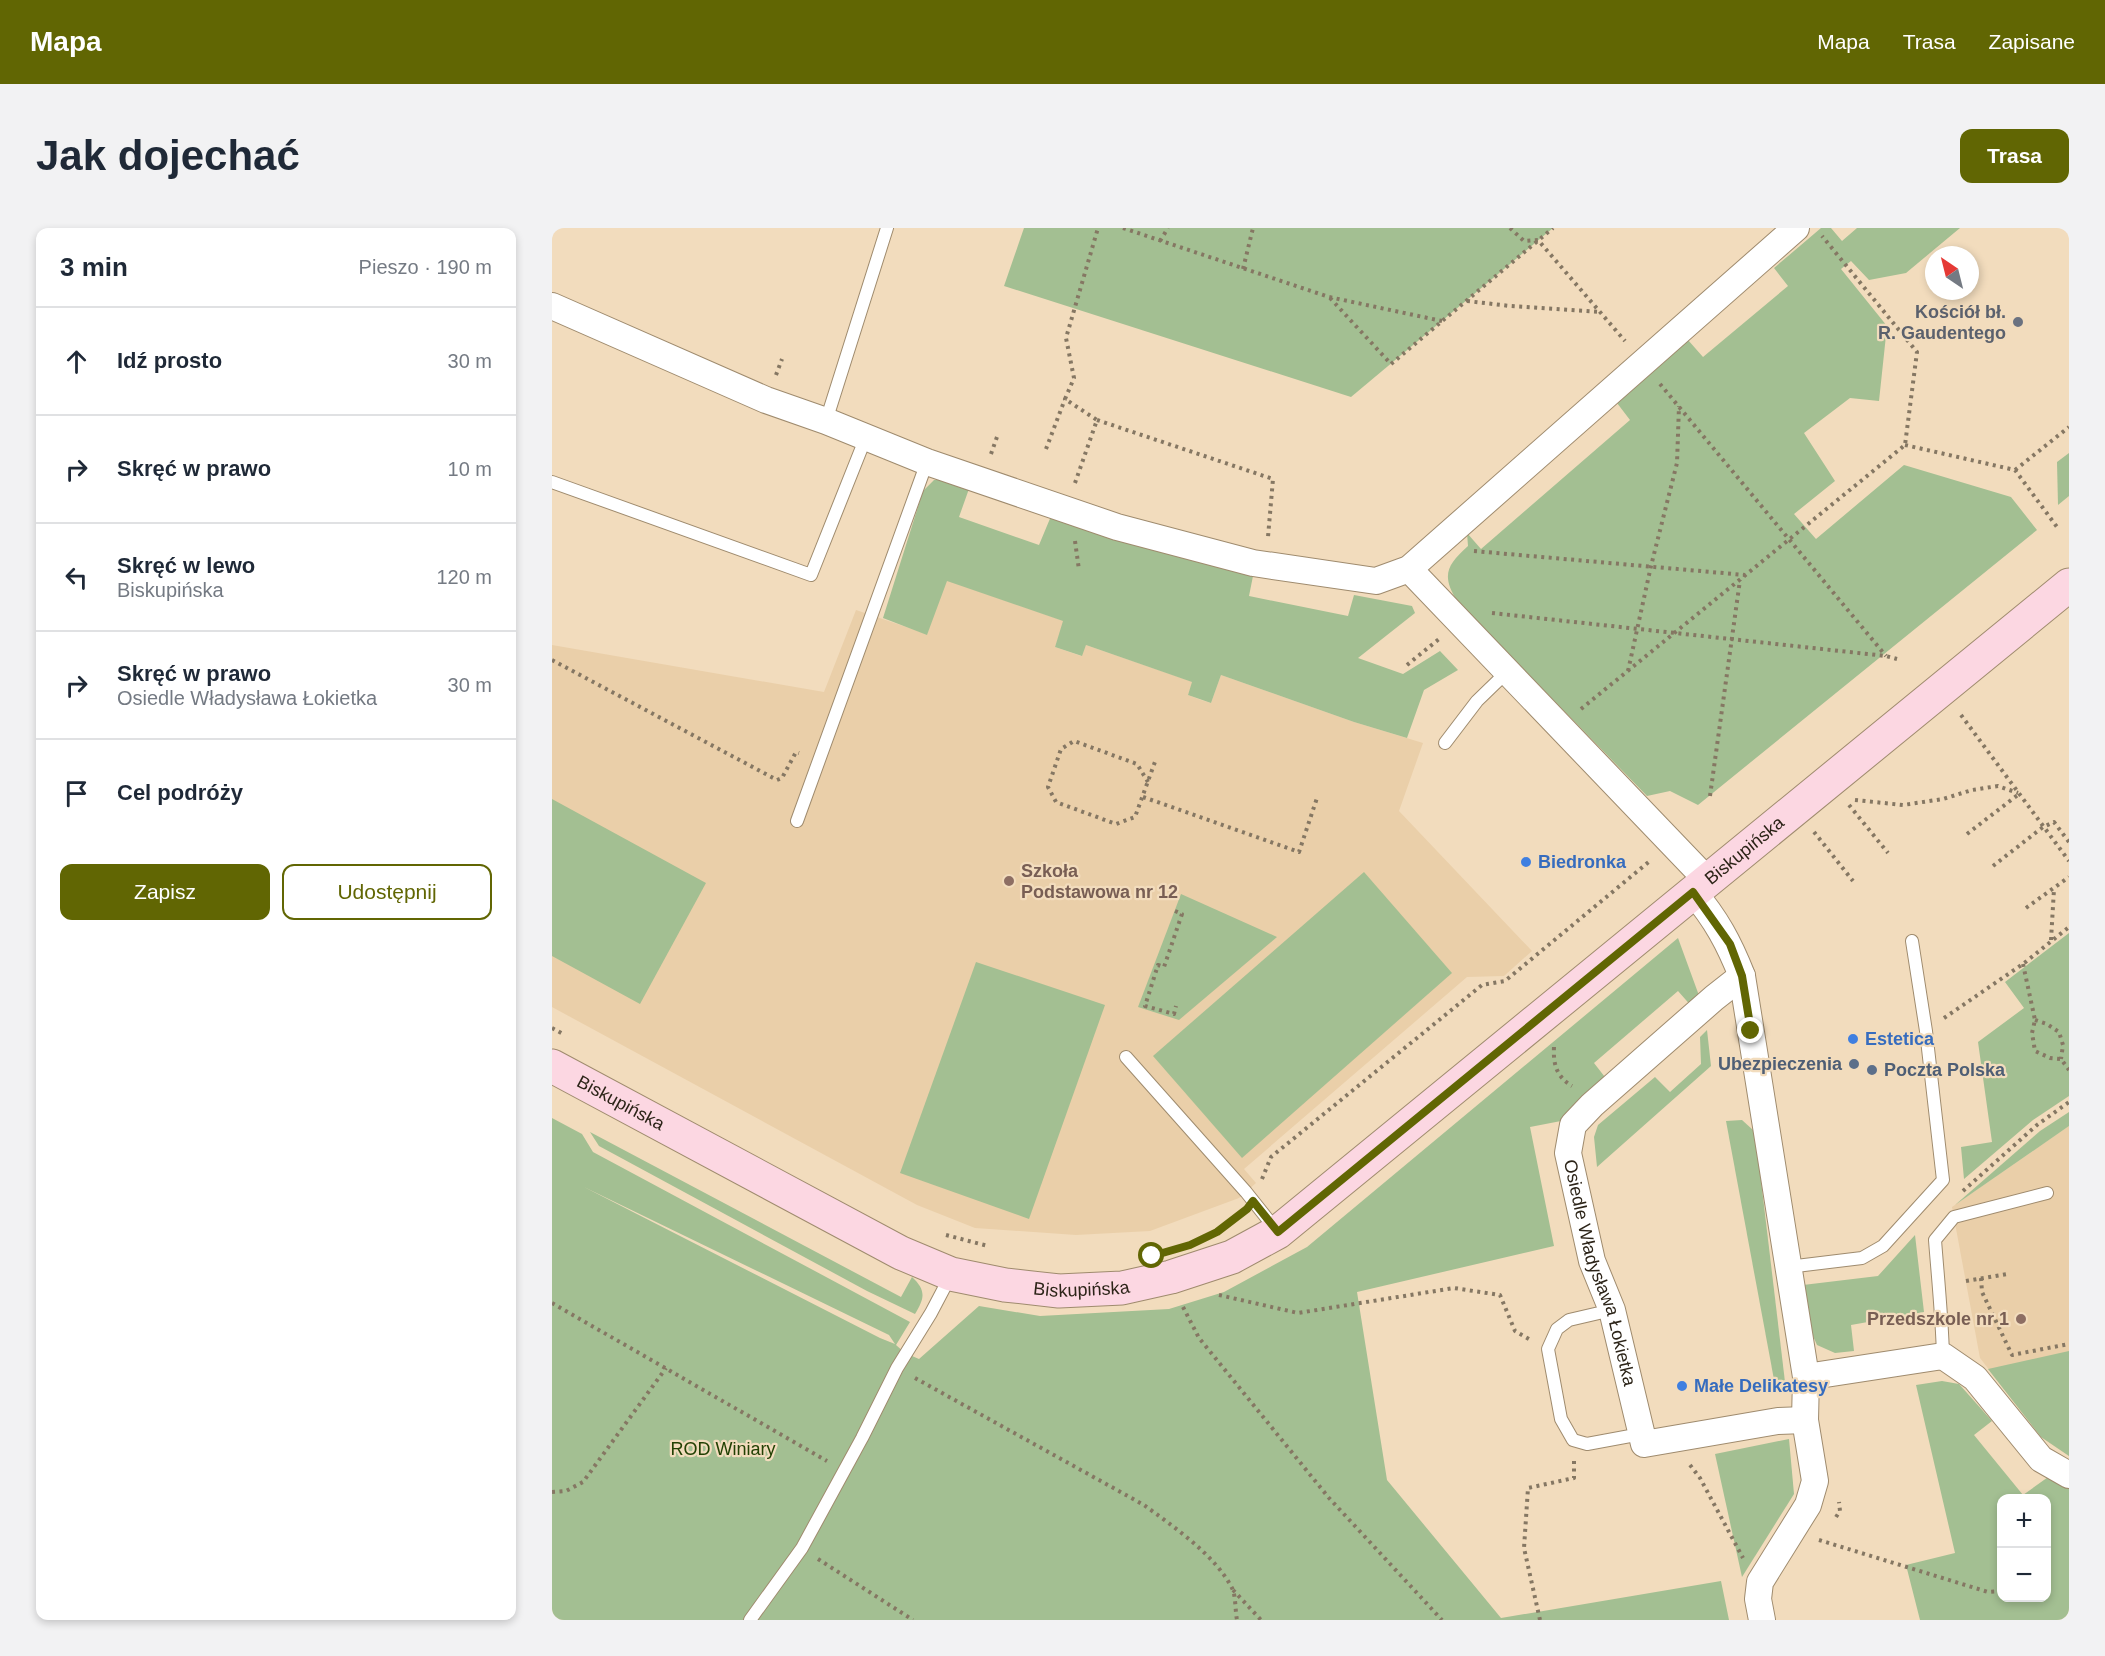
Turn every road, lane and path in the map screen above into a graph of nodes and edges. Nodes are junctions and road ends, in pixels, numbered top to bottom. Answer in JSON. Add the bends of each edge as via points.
{"nodes":[{"id":1,"x":887,"y":228,"type":"edge"},
{"id":2,"x":1098,"y":228,"type":"edge"},
{"id":3,"x":1123,"y":228,"type":"edge"},
{"id":4,"x":1168,"y":228,"type":"edge"},
{"id":5,"x":1253,"y":228,"type":"edge"},
{"id":6,"x":1510,"y":228,"type":"edge"},
{"id":7,"x":1553,"y":228,"type":"edge"},
{"id":8,"x":1796,"y":228,"type":"edge"},
{"id":9,"x":1816,"y":228,"type":"edge"},
{"id":10,"x":1538,"y":240,"type":"junction"},
{"id":11,"x":1160,"y":241,"type":"junction"},
{"id":12,"x":1243,"y":269,"type":"junction"},
{"id":13,"x":1329,"y":297,"type":"junction"},
{"id":14,"x":1466,"y":301,"type":"junction"},
{"id":15,"x":552,"y":306,"type":"edge"},
{"id":16,"x":1600,"y":312,"type":"junction"},
{"id":17,"x":1442,"y":321,"type":"junction"},
{"id":18,"x":1617,"y":332,"type":"dead end"},
{"id":19,"x":1643,"y":362,"type":"junction"},
{"id":20,"x":1065,"y":399,"type":"junction"},
{"id":21,"x":1679,"y":406,"type":"junction"},
{"id":22,"x":1097,"y":420,"type":"junction"},
{"id":23,"x":826,"y":421,"type":"junction"},
{"id":24,"x":2069,"y":427,"type":"edge"},
{"id":25,"x":998,"y":434,"type":"dead end"},
{"id":26,"x":866,"y":437,"type":"junction"},
{"id":27,"x":1905,"y":445,"type":"junction"},
{"id":28,"x":1046,"y":449,"type":"dead end"},
{"id":29,"x":991,"y":453,"type":"dead end"},
{"id":30,"x":927,"y":462,"type":"junction"},
{"id":31,"x":2015,"y":470,"type":"junction"},
{"id":32,"x":552,"y":482,"type":"edge"},
{"id":33,"x":1075,"y":483,"type":"dead end"},
{"id":34,"x":2057,"y":527,"type":"dead end"},
{"id":35,"x":1790,"y":539,"type":"junction"},
{"id":36,"x":1266,"y":547,"type":"dead end"},
{"id":37,"x":1474,"y":551,"type":"dead end"},
{"id":38,"x":1651,"y":566,"type":"junction"},
{"id":39,"x":1409,"y":569,"type":"junction"},
{"id":40,"x":1746,"y":575,"type":"junction"},
{"id":41,"x":1740,"y":580,"type":"junction"},
{"id":42,"x":2069,"y":585,"type":"edge"},
{"id":43,"x":1490,"y":613,"type":"dead end"},
{"id":44,"x":1639,"y":629,"type":"junction"},
{"id":45,"x":1676,"y":633,"type":"junction"},
{"id":46,"x":1442,"y":637,"type":"dead end"},
{"id":47,"x":1732,"y":639,"type":"junction"},
{"id":48,"x":1886,"y":656,"type":"junction"},
{"id":49,"x":1897,"y":658,"type":"dead end"},
{"id":50,"x":552,"y":660,"type":"edge"},
{"id":51,"x":1407,"y":665,"type":"dead end"},
{"id":52,"x":1508,"y":671,"type":"junction"},
{"id":53,"x":1628,"y":671,"type":"junction"},
{"id":54,"x":1955,"y":707,"type":"dead end"},
{"id":55,"x":1560,"y":725,"type":"junction"},
{"id":56,"x":1445,"y":742,"type":"dead end"},
{"id":57,"x":1156,"y":759,"type":"dead end"},
{"id":58,"x":782,"y":778,"type":"dead end"},
{"id":59,"x":1148,"y":782,"type":"junction"},
{"id":60,"x":2019,"y":793,"type":"junction"},
{"id":61,"x":1710,"y":796,"type":"dead end"},
{"id":62,"x":1143,"y":797,"type":"junction"},
{"id":63,"x":1317,"y":798,"type":"dead end"},
{"id":64,"x":1843,"y":798,"type":"dead end"},
{"id":65,"x":1853,"y":799,"type":"dead end"},
{"id":66,"x":796,"y":821,"type":"dead end"},
{"id":67,"x":1809,"y":825,"type":"dead end"},
{"id":68,"x":2043,"y":826,"type":"junction"},
{"id":69,"x":1967,"y":834,"type":"dead end"},
{"id":70,"x":1672,"y":841,"type":"junction"},
{"id":71,"x":2069,"y":842,"type":"edge"},
{"id":72,"x":1888,"y":853,"type":"dead end"},
{"id":73,"x":2069,"y":861,"type":"edge"},
{"id":74,"x":1993,"y":866,"type":"dead end"},
{"id":75,"x":2069,"y":877,"type":"edge"},
{"id":76,"x":1853,"y":880,"type":"dead end"},
{"id":77,"x":1701,"y":886,"type":"junction"},
{"id":78,"x":2054,"y":888,"type":"junction"},
{"id":79,"x":2026,"y":908,"type":"dead end"},
{"id":80,"x":1175,"y":911,"type":"dead end"},
{"id":81,"x":2069,"y":927,"type":"edge"},
{"id":82,"x":2051,"y":940,"type":"junction"},
{"id":83,"x":1912,"y":941,"type":"dead end"},
{"id":84,"x":2023,"y":963,"type":"junction"},
{"id":85,"x":1742,"y":976,"type":"junction"},
{"id":86,"x":1176,"y":1006,"type":"dead end"},
{"id":87,"x":2035,"y":1020,"type":"junction"},
{"id":88,"x":552,"y":1028,"type":"edge"},
{"id":89,"x":1926,"y":1030,"type":"junction"},
{"id":90,"x":573,"y":1039,"type":"dead end"},
{"id":91,"x":1555,"y":1041,"type":"dead end"},
{"id":92,"x":1126,"y":1057,"type":"dead end"},
{"id":93,"x":2061,"y":1059,"type":"junction"},
{"id":94,"x":552,"y":1066,"type":"edge"},
{"id":95,"x":2069,"y":1070,"type":"edge"},
{"id":96,"x":2069,"y":1102,"type":"edge"},
{"id":97,"x":1592,"y":1106,"type":"junction"},
{"id":98,"x":2047,"y":1193,"type":"dead end"},
{"id":99,"x":1957,"y":1196,"type":"dead end"},
{"id":100,"x":1253,"y":1201,"type":"junction"},
{"id":101,"x":1278,"y":1232,"type":"junction"},
{"id":102,"x":945,"y":1234,"type":"dead end"},
{"id":103,"x":989,"y":1246,"type":"dead end"},
{"id":104,"x":1788,"y":1267,"type":"junction"},
{"id":105,"x":951,"y":1274,"type":"junction"},
{"id":106,"x":2007,"y":1274,"type":"dead end"},
{"id":107,"x":1171,"y":1277,"type":"junction"},
{"id":108,"x":1981,"y":1278,"type":"junction"},
{"id":109,"x":1966,"y":1281,"type":"dead end"},
{"id":110,"x":1210,"y":1294,"type":"dead end"},
{"id":111,"x":552,"y":1303,"type":"edge"},
{"id":112,"x":1612,"y":1310,"type":"junction"},
{"id":113,"x":2069,"y":1344,"type":"edge"},
{"id":114,"x":1548,"y":1349,"type":"junction"},
{"id":115,"x":1943,"y":1356,"type":"junction"},
{"id":116,"x":666,"y":1368,"type":"junction"},
{"id":117,"x":897,"y":1368,"type":"junction"},
{"id":118,"x":1806,"y":1377,"type":"junction"},
{"id":119,"x":1805,"y":1420,"type":"junction"},
{"id":120,"x":1641,"y":1434,"type":"junction"},
{"id":121,"x":1573,"y":1440,"type":"junction"},
{"id":122,"x":1673,"y":1440,"type":"junction"},
{"id":123,"x":844,"y":1471,"type":"junction"},
{"id":124,"x":2069,"y":1474,"type":"edge"},
{"id":125,"x":552,"y":1492,"type":"edge"},
{"id":126,"x":1819,"y":1540,"type":"dead end"},
{"id":127,"x":802,"y":1548,"type":"junction"},
{"id":128,"x":1760,"y":1582,"type":"junction"},
{"id":129,"x":1233,"y":1589,"type":"junction"},
{"id":130,"x":1997,"y":1591,"type":"edge"},
{"id":131,"x":750,"y":1620,"type":"edge"},
{"id":132,"x":913,"y":1620,"type":"edge"},
{"id":133,"x":1237,"y":1620,"type":"edge"},
{"id":134,"x":1261,"y":1620,"type":"edge"},
{"id":135,"x":1442,"y":1620,"type":"edge"},
{"id":136,"x":1540,"y":1620,"type":"edge"},
{"id":137,"x":1762,"y":1620,"type":"edge"}],
"edges":[{"from":1,"to":23,"type":"lane"},
{"from":2,"to":20,"type":"path","via":[[1066,338],[1074,378]]},
{"from":3,"to":11,"type":"path"},
{"from":4,"to":11,"type":"path"},
{"from":5,"to":12,"type":"path"},
{"from":6,"to":10,"type":"path","via":[[1524,242]]},
{"from":7,"to":10,"type":"path"},
{"from":8,"to":19,"type":"street"},
{"from":9,"to":27,"type":"path","via":[[1917,352]]},
{"from":10,"to":14,"type":"path"},
{"from":10,"to":16,"type":"path"},
{"from":11,"to":12,"type":"path"},
{"from":12,"to":13,"type":"path"},
{"from":13,"to":17,"type":"path"},
{"from":13,"to":17,"type":"path","via":[[1391,364]]},
{"from":14,"to":16,"type":"path"},
{"from":14,"to":17,"type":"path"},
{"from":15,"to":23,"type":"street","via":[[766,400]]},
{"from":16,"to":18,"type":"path"},
{"from":19,"to":21,"type":"path"},
{"from":19,"to":39,"type":"street"},
{"from":20,"to":22,"type":"path"},
{"from":20,"to":28,"type":"path"},
{"from":21,"to":35,"type":"path"},
{"from":21,"to":38,"type":"path","via":[[1677,463]]},
{"from":22,"to":33,"type":"path"},
{"from":22,"to":36,"type":"path","via":[[1273,479]]},
{"from":23,"to":26,"type":"street"},
{"from":24,"to":31,"type":"path"},
{"from":25,"to":29,"type":"path"},
{"from":26,"to":30,"type":"street"},
{"from":26,"to":32,"type":"lane","via":[[811,575]]},
{"from":27,"to":31,"type":"path"},
{"from":27,"to":35,"type":"path"},
{"from":30,"to":39,"type":"street","via":[[1116,527],[1253,562],[1376,581]]},
{"from":30,"to":66,"type":"lane"},
{"from":31,"to":34,"type":"path"},
{"from":35,"to":40,"type":"path"},
{"from":35,"to":48,"type":"path"},
{"from":37,"to":38,"type":"path"},
{"from":38,"to":40,"type":"path"},
{"from":38,"to":44,"type":"path"},
{"from":39,"to":52,"type":"street"},
{"from":40,"to":41,"type":"path"},
{"from":41,"to":45,"type":"path"},
{"from":41,"to":47,"type":"path"},
{"from":42,"to":77,"type":"street","name":"Biskupińska"},
{"from":43,"to":44,"type":"path"},
{"from":44,"to":45,"type":"path"},
{"from":44,"to":53,"type":"path"},
{"from":45,"to":47,"type":"path"},
{"from":45,"to":53,"type":"path"},
{"from":46,"to":51,"type":"path"},
{"from":47,"to":48,"type":"path"},
{"from":47,"to":61,"type":"path"},
{"from":48,"to":49,"type":"path"},
{"from":50,"to":58,"type":"path","via":[[777,780]]},
{"from":52,"to":55,"type":"street"},
{"from":52,"to":56,"type":"lane","via":[[1477,701]]},
{"from":53,"to":55,"type":"path"},
{"from":54,"to":60,"type":"path"},
{"from":55,"to":70,"type":"street"},
{"from":57,"to":59,"type":"path"},
{"from":59,"to":62,"type":"path"},
{"from":59,"to":62,"type":"path","via":[[1137,764],[1074,741],[1061,749],[1048,787],[1056,802],[1116,824],[1135,817]]},
{"from":60,"to":65,"type":"path","via":[[1998,786],[1903,805]]},
{"from":60,"to":68,"type":"path"},
{"from":60,"to":69,"type":"path"},
{"from":62,"to":63,"type":"path","via":[[1299,852]]},
{"from":64,"to":72,"type":"path"},
{"from":67,"to":76,"type":"path"},
{"from":68,"to":71,"type":"path","via":[[2054,822]]},
{"from":68,"to":73,"type":"path"},
{"from":68,"to":74,"type":"path"},
{"from":70,"to":77,"type":"street"},
{"from":70,"to":100,"type":"path","via":[[1505,981],[1482,986],[1271,1157]]},
{"from":75,"to":78,"type":"path"},
{"from":77,"to":85,"type":"street"},
{"from":77,"to":101,"type":"street","name":"Biskupińska"},
{"from":78,"to":79,"type":"path"},
{"from":78,"to":82,"type":"path"},
{"from":80,"to":86,"type":"path","via":[[1182,914],[1164,967],[1158,965],[1145,1005],[1174,1014]]},
{"from":81,"to":82,"type":"path"},
{"from":82,"to":84,"type":"path"},
{"from":83,"to":89,"type":"lane"},
{"from":84,"to":87,"type":"path"},
{"from":84,"to":89,"type":"path"},
{"from":85,"to":97,"type":"street","name":"Osiedle Władysława Łokietka"},
{"from":85,"to":104,"type":"street"},
{"from":87,"to":93,"type":"path","via":[[2059,1032],[2063,1045]]},
{"from":87,"to":93,"type":"path","via":[[2035,1051]]},
{"from":88,"to":90,"type":"path"},
{"from":89,"to":104,"type":"lane","via":[[1943,1180],[1883,1246],[1862,1258]]},
{"from":91,"to":97,"type":"path","via":[[1556,1069],[1563,1081]]},
{"from":92,"to":100,"type":"lane"},
{"from":93,"to":95,"type":"path"},
{"from":94,"to":105,"type":"street","name":"Biskupińska","via":[[901,1253]]},
{"from":96,"to":99,"type":"path"},
{"from":97,"to":112,"type":"street","name":"Osiedle Władysława Łokietka","via":[[1573,1125],[1568,1153],[1592,1261]]},
{"from":98,"to":115,"type":"lane","via":[[1954,1217],[1935,1240]]},
{"from":100,"to":101,"type":"lane"},
{"from":101,"to":107,"type":"street","name":"Biskupińska","via":[[1232,1257]]},
{"from":102,"to":103,"type":"path"},
{"from":104,"to":118,"type":"street"},
{"from":105,"to":107,"type":"street","name":"Biskupińska","via":[[1059,1291],[1122,1288]]},
{"from":105,"to":117,"type":"lane"},
{"from":106,"to":108,"type":"path"},
{"from":107,"to":135,"type":"path","via":[[1199,1338],[1329,1498]]},
{"from":108,"to":109,"type":"path"},
{"from":108,"to":113,"type":"path","via":[[1982,1293],[2012,1355]]},
{"from":110,"to":114,"type":"path","via":[[1298,1312],[1454,1288],[1500,1295],[1515,1331]]},
{"from":111,"to":116,"type":"path"},
{"from":112,"to":114,"type":"lane","via":[[1569,1320],[1557,1329]]},
{"from":112,"to":120,"type":"street","name":"Osiedle Władysława Łokietka"},
{"from":114,"to":121,"type":"lane","via":[[1561,1419]]},
{"from":115,"to":118,"type":"street"},
{"from":115,"to":124,"type":"street","via":[[1975,1378],[2041,1459]]},
{"from":116,"to":123,"type":"path"},
{"from":116,"to":125,"type":"path","via":[[584,1482],[566,1491]]},
{"from":117,"to":123,"type":"lane"},
{"from":117,"to":129,"type":"path","via":[[1144,1505],[1213,1562]]},
{"from":118,"to":119,"type":"street"},
{"from":119,"to":122,"type":"street"},
{"from":119,"to":128,"type":"street","via":[[1815,1481],[1808,1505]]},
{"from":120,"to":121,"type":"lane","via":[[1587,1444]]},
{"from":120,"to":122,"type":"street","via":[[1644,1444]]},
{"from":121,"to":136,"type":"path","via":[[1574,1478],[1528,1488],[1524,1548]]},
{"from":122,"to":128,"type":"path"},
{"from":123,"to":127,"type":"lane"},
{"from":126,"to":130,"type":"path","via":[[1988,1592]]},
{"from":127,"to":131,"type":"lane"},
{"from":127,"to":132,"type":"path"},
{"from":128,"to":137,"type":"street"},
{"from":129,"to":133,"type":"path"},
{"from":129,"to":134,"type":"path"}]}
